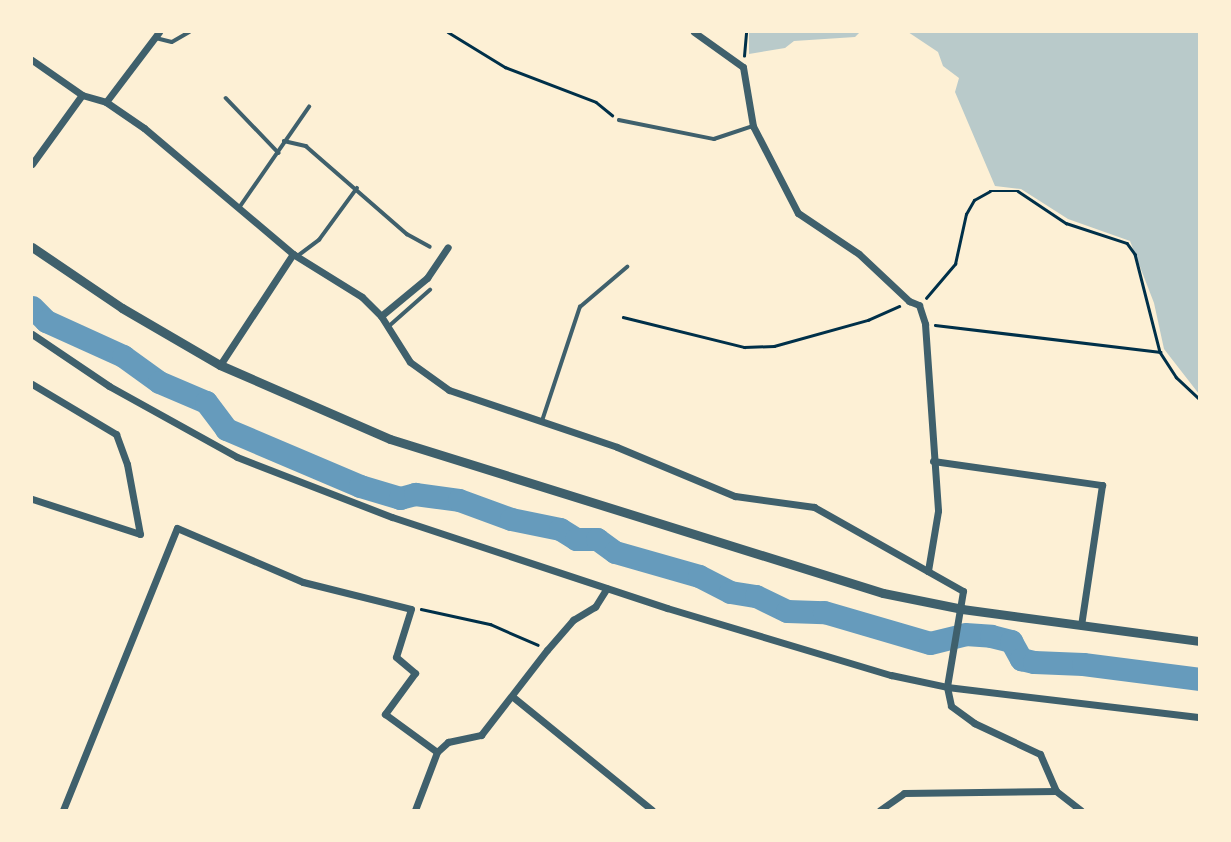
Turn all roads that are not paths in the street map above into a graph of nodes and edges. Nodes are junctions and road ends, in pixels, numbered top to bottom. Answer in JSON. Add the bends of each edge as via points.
{"nodes":[{"id":1,"x":189,"y":32,"type":"edge"},
{"id":2,"x":694,"y":32,"type":"edge"},
{"id":3,"x":156,"y":35,"type":"edge"},
{"id":4,"x":32,"y":60,"type":"edge"},
{"id":5,"x":82,"y":95,"type":"junction"},
{"id":6,"x":226,"y":98,"type":"dead end"},
{"id":7,"x":106,"y":102,"type":"junction"},
{"id":8,"x":309,"y":107,"type":"dead end"},
{"id":9,"x":619,"y":120,"type":"road end"},
{"id":10,"x":753,"y":126,"type":"junction"},
{"id":11,"x":284,"y":141,"type":"junction"},
{"id":12,"x":279,"y":153,"type":"junction"},
{"id":13,"x":32,"y":164,"type":"edge"},
{"id":14,"x":357,"y":188,"type":"junction"},
{"id":15,"x":239,"y":208,"type":"junction"},
{"id":16,"x":32,"y":247,"type":"edge"},
{"id":17,"x":430,"y":247,"type":"dead end"},
{"id":18,"x":448,"y":247,"type":"dead end"},
{"id":19,"x":296,"y":255,"type":"junction"},
{"id":20,"x":627,"y":267,"type":"dead end"},
{"id":21,"x":430,"y":290,"type":"dead end"},
{"id":22,"x":381,"y":316,"type":"junction"},
{"id":23,"x":388,"y":327,"type":"junction"},
{"id":24,"x":32,"y":334,"type":"edge"},
{"id":25,"x":220,"y":365,"type":"junction"},
{"id":26,"x":32,"y":384,"type":"edge"},
{"id":27,"x":542,"y":422,"type":"junction"},
{"id":28,"x":933,"y":461,"type":"junction"},
{"id":29,"x":32,"y":499,"type":"edge"},
{"id":30,"x":928,"y":571,"type":"junction"},
{"id":31,"x":607,"y":587,"type":"junction"},
{"id":32,"x":962,"y":609,"type":"junction"},
{"id":33,"x":1081,"y":625,"type":"junction"},
{"id":34,"x":1199,"y":641,"type":"edge"},
{"id":35,"x":947,"y":687,"type":"junction"},
{"id":36,"x":513,"y":697,"type":"junction"},
{"id":37,"x":1199,"y":717,"type":"edge"},
{"id":38,"x":437,"y":752,"type":"junction"},
{"id":39,"x":1056,"y":791,"type":"junction"},
{"id":40,"x":63,"y":810,"type":"edge"},
{"id":41,"x":415,"y":810,"type":"edge"},
{"id":42,"x":652,"y":810,"type":"edge"},
{"id":43,"x":880,"y":810,"type":"edge"},
{"id":44,"x":1080,"y":810,"type":"edge"}],
"edges":[{"from":1,"to":3,"type":"lane","via":[[172,42]]},
{"from":2,"to":10,"type":"street","via":[[743,67]]},
{"from":3,"to":7,"type":"street"},
{"from":4,"to":5,"type":"street"},
{"from":5,"to":7,"type":"street"},
{"from":5,"to":13,"type":"street"},
{"from":6,"to":12,"type":"lane"},
{"from":7,"to":15,"type":"street"},
{"from":8,"to":11,"type":"lane"},
{"from":9,"to":10,"type":"lane","via":[[715,139]]},
{"from":10,"to":28,"type":"street","via":[[798,213],[859,254],[919,305],[925,324]]},
{"from":11,"to":12,"type":"lane"},
{"from":11,"to":14,"type":"lane","via":[[306,146]]},
{"from":12,"to":15,"type":"lane"},
{"from":14,"to":17,"type":"lane","via":[[407,234]]},
{"from":14,"to":19,"type":"lane","via":[[319,240]]},
{"from":15,"to":19,"type":"street"},
{"from":16,"to":25,"type":"street","via":[[122,308]]},
{"from":18,"to":22,"type":"street","via":[[427,278]]},
{"from":19,"to":22,"type":"street","via":[[362,297]]},
{"from":19,"to":25,"type":"street"},
{"from":20,"to":27,"type":"lane","via":[[580,307]]},
{"from":21,"to":23,"type":"lane"},
{"from":22,"to":23,"type":"street"},
{"from":23,"to":27,"type":"street","via":[[410,362],[426,376],[449,390]]},
{"from":24,"to":31,"type":"street","via":[[108,386],[237,457],[392,517]]},
{"from":25,"to":32,"type":"street","via":[[390,439],[783,564],[883,593]]},
{"from":26,"to":29,"type":"street","via":[[116,434],[127,464],[140,534]]},
{"from":27,"to":30,"type":"street","via":[[735,496],[814,507]]},
{"from":28,"to":30,"type":"street","via":[[938,511]]},
{"from":28,"to":33,"type":"street","via":[[1102,485]]},
{"from":30,"to":32,"type":"street","via":[[962,591]]},
{"from":31,"to":35,"type":"street","via":[[754,636]]},
{"from":31,"to":36,"type":"street","via":[[595,607],[573,620],[547,650]]},
{"from":32,"to":33,"type":"street"},
{"from":32,"to":35,"type":"street"},
{"from":33,"to":34,"type":"street"},
{"from":35,"to":37,"type":"street"},
{"from":35,"to":39,"type":"street","via":[[951,706],[974,723],[1040,754]]},
{"from":36,"to":38,"type":"street","via":[[481,735],[448,742]]},
{"from":36,"to":42,"type":"street"},
{"from":38,"to":40,"type":"street","via":[[385,714],[415,673],[396,657],[411,610],[303,582],[177,528]]},
{"from":38,"to":41,"type":"street"},
{"from":39,"to":43,"type":"street","via":[[904,793]]},
{"from":39,"to":44,"type":"street"}]}
